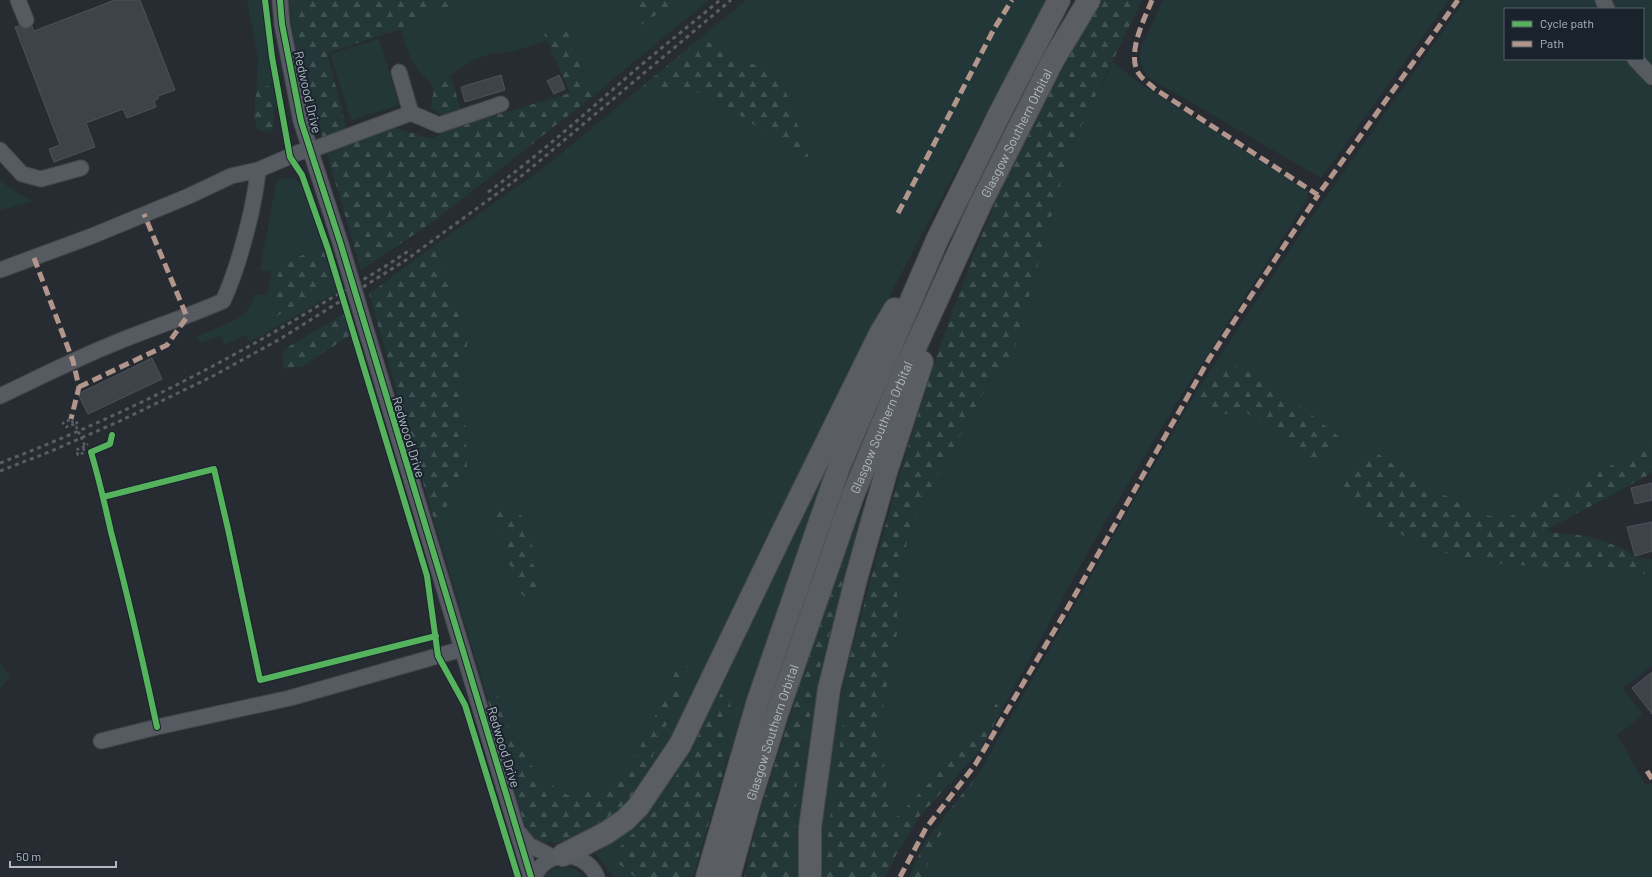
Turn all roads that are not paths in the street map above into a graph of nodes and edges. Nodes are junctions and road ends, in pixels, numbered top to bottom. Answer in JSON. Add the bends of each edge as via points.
{"nodes":[{"id":1,"x":18,"y":0,"type":"edge"},
{"id":2,"x":280,"y":0,"type":"edge"},
{"id":3,"x":1059,"y":0,"type":"edge"},
{"id":4,"x":1089,"y":0,"type":"edge"},
{"id":5,"x":26,"y":20,"type":"dead end"},
{"id":6,"x":1636,"y":60,"type":"edge"},
{"id":7,"x":399,"y":72,"type":"dead end"},
{"id":8,"x":1652,"y":77,"type":"edge"},
{"id":9,"x":501,"y":104,"type":"dead end"},
{"id":10,"x":411,"y":113,"type":"junction"},
{"id":11,"x":0,"y":150,"type":"edge"},
{"id":12,"x":311,"y":150,"type":"junction"},
{"id":13,"x":81,"y":168,"type":"dead end"},
{"id":14,"x":258,"y":170,"type":"junction"},
{"id":15,"x":938,"y":238,"type":"junction"},
{"id":16,"x":957,"y":254,"type":"junction"},
{"id":17,"x":0,"y":270,"type":"edge"},
{"id":18,"x":0,"y":396,"type":"edge"},
{"id":19,"x":462,"y":649,"type":"junction"},
{"id":20,"x":102,"y":741,"type":"dead end"},
{"id":21,"x":518,"y":832,"type":"junction"},
{"id":22,"x":558,"y":856,"type":"junction"},
{"id":23,"x":598,"y":876,"type":"edge"},
{"id":24,"x":531,"y":877,"type":"edge"},
{"id":25,"x":534,"y":877,"type":"edge"},
{"id":26,"x":707,"y":877,"type":"edge"},
{"id":27,"x":729,"y":877,"type":"edge"},
{"id":28,"x":810,"y":877,"type":"edge"}],
"edges":[{"from":1,"to":5,"type":"street"},
{"from":2,"to":12,"type":"street","name":"Redwood Drive","via":[[282,24],[301,121]]},
{"from":3,"to":15,"type":"highway","name":"Glasgow Southern Orbital"},
{"from":4,"to":16,"type":"highway","name":"Glasgow Southern Orbital","via":[[1053,60]]},
{"from":6,"to":8,"type":"street"},
{"from":7,"to":10,"type":"street"},
{"from":9,"to":10,"type":"street","via":[[439,125]]},
{"from":10,"to":12,"type":"street"},
{"from":11,"to":13,"type":"street","via":[[22,174],[41,179]]},
{"from":12,"to":14,"type":"street","via":[[300,152]]},
{"from":12,"to":19,"type":"street","name":"Redwood Drive","bridge":true},
{"from":14,"to":17,"type":"street","via":[[231,176],[92,236]]},
{"from":14,"to":18,"type":"street","via":[[246,235],[234,277],[223,301],[73,361]]},
{"from":15,"to":22,"type":"highway","via":[[880,334],[680,745],[638,807],[606,833]]},
{"from":15,"to":26,"type":"highway","name":"Glasgow Southern Orbital","via":[[839,467],[758,701]]},
{"from":16,"to":27,"type":"highway","name":"Glasgow Southern Orbital","via":[[903,374],[853,495],[778,711]]},
{"from":16,"to":28,"type":"highway","via":[[886,472],[856,579],[830,689],[811,821]]},
{"from":19,"to":20,"type":"street","via":[[290,698]]},
{"from":19,"to":21,"type":"street","name":"Redwood Drive"},
{"from":21,"to":22,"type":"street","name":"Redwood Drive","via":[[537,850]]},
{"from":21,"to":24,"type":"street","name":"Redwood Drive"},
{"from":22,"to":23,"type":"street","name":"Redwood Drive","via":[[574,856],[584,860]]},
{"from":22,"to":25,"type":"street","via":[[545,862]]}]}
